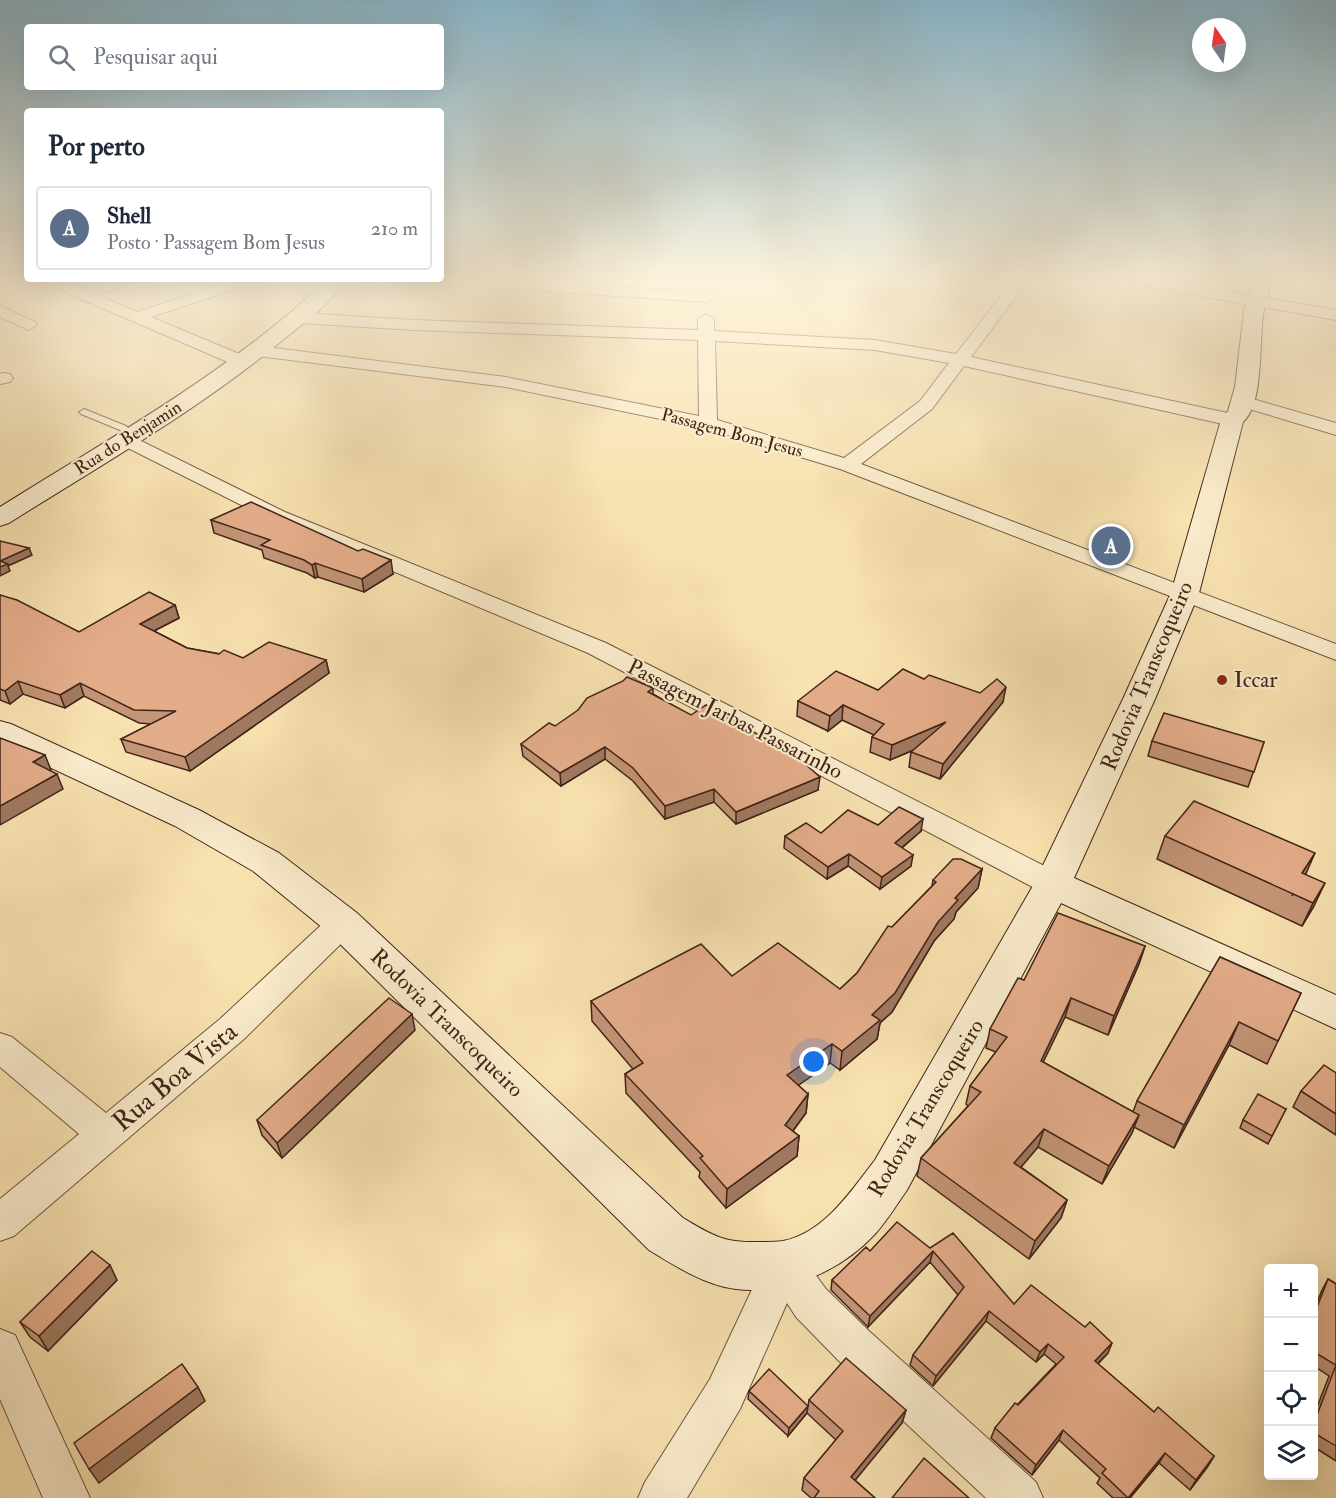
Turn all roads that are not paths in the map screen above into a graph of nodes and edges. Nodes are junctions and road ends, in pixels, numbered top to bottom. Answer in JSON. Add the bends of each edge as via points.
{"nodes":[{"id":1,"x":241,"y":353,"type":"edge"},
{"id":2,"x":254,"y":353,"type":"edge"},
{"id":3,"x":706,"y":353,"type":"edge"},
{"id":4,"x":920,"y":353,"type":"edge"},
{"id":5,"x":965,"y":353,"type":"edge"},
{"id":6,"x":1250,"y":353,"type":"edge"},
{"id":7,"x":250,"y":356,"type":"junction"},
{"id":8,"x":960,"y":360,"type":"junction"},
{"id":9,"x":1237,"y":411,"type":"junction"},
{"id":10,"x":84,"y":412,"type":"dead end"},
{"id":11,"x":708,"y":423,"type":"junction"},
{"id":12,"x":1336,"y":429,"type":"edge"},
{"id":13,"x":130,"y":438,"type":"junction"},
{"id":14,"x":847,"y":465,"type":"junction"},
{"id":15,"x":0,"y":518,"type":"edge"},
{"id":16,"x":1185,"y":592,"type":"junction"},
{"id":17,"x":1336,"y":653,"type":"edge"},
{"id":18,"x":4,"y":737,"type":"edge"},
{"id":19,"x":1053,"y":884,"type":"junction"},
{"id":20,"x":343,"y":923,"type":"junction"},
{"id":21,"x":1336,"y":1013,"type":"edge"},
{"id":22,"x":0,"y":1047,"type":"edge"},
{"id":23,"x":106,"y":1135,"type":"junction"},
{"id":24,"x":0,"y":1222,"type":"edge"},
{"id":25,"x":784,"y":1264,"type":"junction"},
{"id":26,"x":0,"y":1350,"type":"edge"},
{"id":27,"x":67,"y":1498,"type":"edge"},
{"id":28,"x":661,"y":1498,"type":"edge"},
{"id":29,"x":1020,"y":1498,"type":"edge"}],
"edges":[{"from":1,"to":7,"type":"street","name":"Passagem Bom Jesus"},
{"from":2,"to":7,"type":"main road","name":"Rua do Benjamin"},
{"from":3,"to":11,"type":"street"},
{"from":4,"to":8,"type":"street"},
{"from":5,"to":8,"type":"street"},
{"from":6,"to":9,"type":"main road","name":"Rodovia Transcoqueiro","via":[[1246,387]]},
{"from":7,"to":11,"type":"street","name":"Passagem Bom Jesus","via":[[506,382]]},
{"from":7,"to":13,"type":"main road","name":"Rua do Benjamin"},
{"from":8,"to":9,"type":"street"},
{"from":8,"to":14,"type":"street","via":[[926,405]]},
{"from":9,"to":12,"type":"street"},
{"from":9,"to":16,"type":"main road","name":"Rodovia Transcoqueiro"},
{"from":10,"to":13,"type":"lane","via":[[123,428]]},
{"from":11,"to":14,"type":"street","name":"Passagem Bom Jesus"},
{"from":13,"to":15,"type":"main road","name":"Rua do Benjamin"},
{"from":13,"to":19,"type":"street","name":"Passagem Jarbas Passarinho","via":[[278,516],[597,648]]},
{"from":14,"to":16,"type":"street","name":"Passagem Bom Jesus"},
{"from":16,"to":17,"type":"street"},
{"from":16,"to":19,"type":"main road","name":"Rodovia Transcoqueiro"},
{"from":18,"to":20,"type":"main road","name":"Rodovia Transcoqueiro","via":[[187,818],[256,857]]},
{"from":19,"to":21,"type":"main road","name":"Passagem Jarbas Passarinho"},
{"from":19,"to":25,"type":"main road","name":"Rodovia Transcoqueiro","via":[[891,1175],[859,1218],[826,1247]]},
{"from":20,"to":23,"type":"street","name":"Rua Boa Vista","via":[[232,1029]]},
{"from":20,"to":25,"type":"main road","name":"Rodovia Transcoqueiro","via":[[666,1233],[698,1254],[735,1266]]},
{"from":22,"to":23,"type":"street"},
{"from":23,"to":24,"type":"street","name":"Rua Boa Vista"},
{"from":25,"to":28,"type":"street","via":[[725,1394]]},
{"from":25,"to":29,"type":"street","via":[[811,1303],[854,1346]]},
{"from":26,"to":27,"type":"street"}]}
